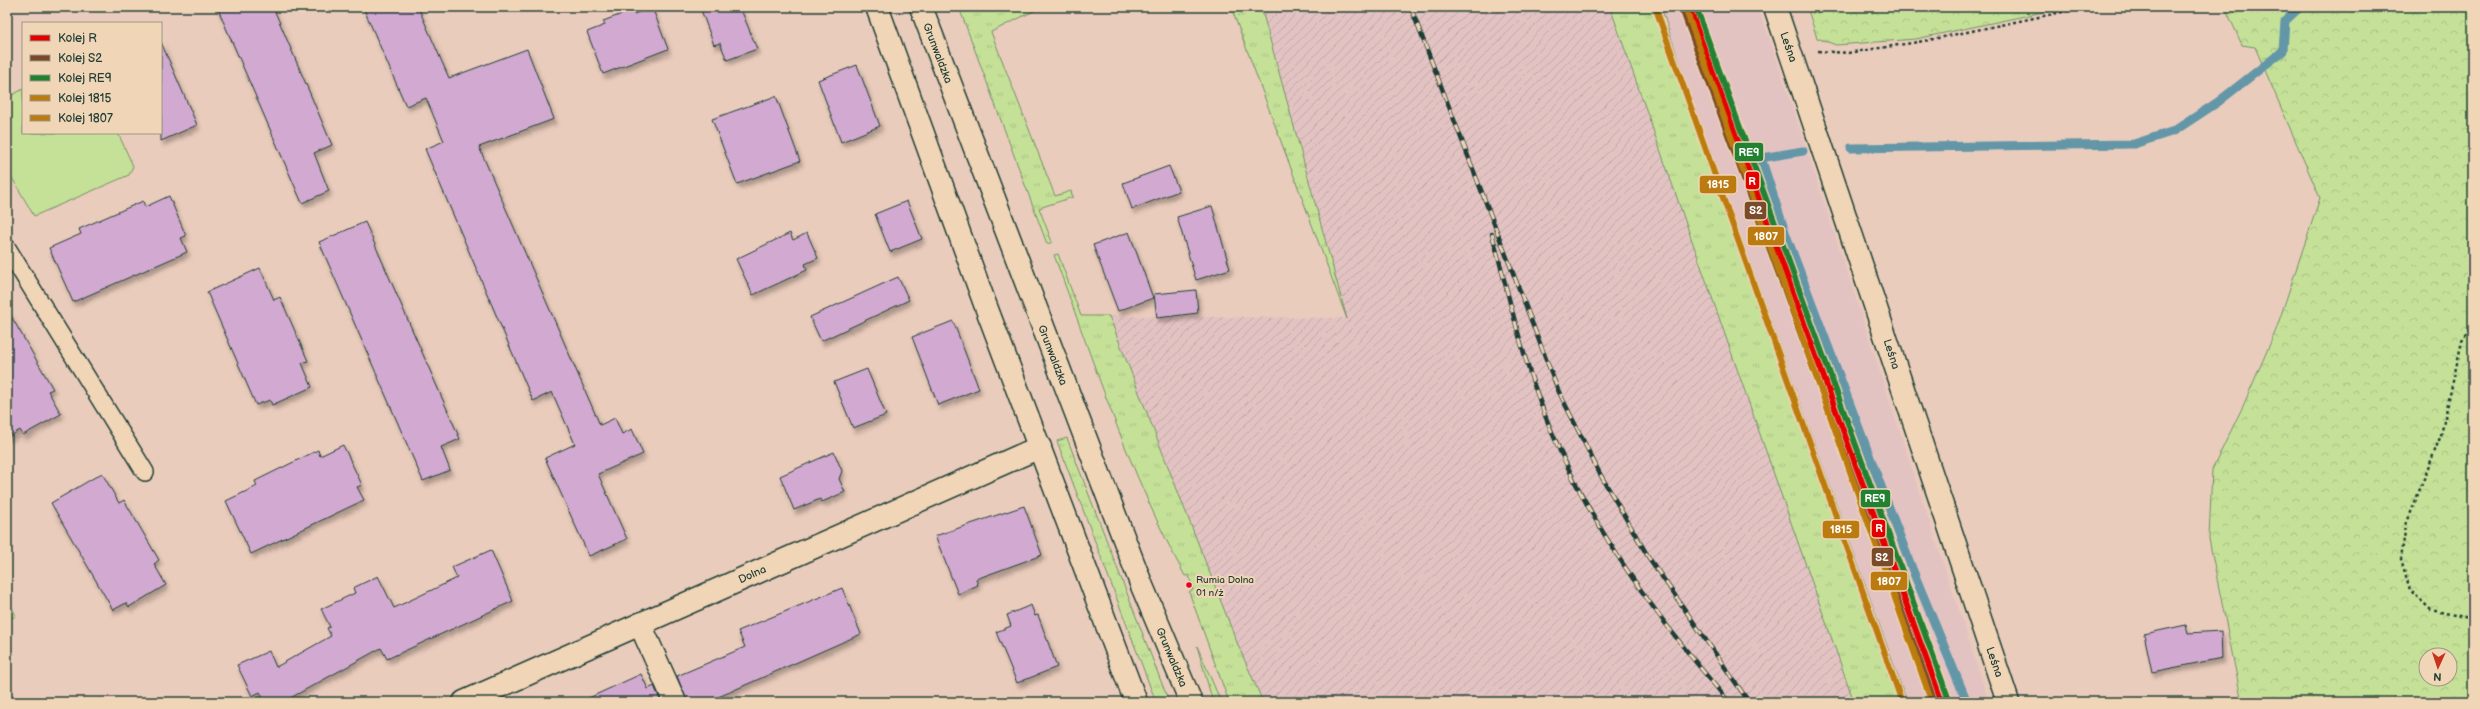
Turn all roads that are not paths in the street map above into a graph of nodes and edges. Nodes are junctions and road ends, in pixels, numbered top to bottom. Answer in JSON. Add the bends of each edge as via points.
{"nodes":[{"id":1,"x":877,"y":7,"type":"edge"},
{"id":2,"x":921,"y":7,"type":"edge"},
{"id":3,"x":1775,"y":7,"type":"edge"},
{"id":4,"x":7,"y":248,"type":"edge"},
{"id":5,"x":1040,"y":447,"type":"junction"},
{"id":6,"x":145,"y":472,"type":"dead end"},
{"id":7,"x":640,"y":624,"type":"junction"},
{"id":8,"x":464,"y":702,"type":"edge"},
{"id":9,"x":675,"y":702,"type":"edge"},
{"id":10,"x":1136,"y":702,"type":"edge"},
{"id":11,"x":1191,"y":702,"type":"edge"},
{"id":12,"x":2008,"y":702,"type":"edge"}],
"edges":[{"from":1,"to":5,"type":"main road"},
{"from":2,"to":11,"type":"main road","name":"Grunwaldzka","via":[[1139,579]]},
{"from":3,"to":12,"type":"main road","name":"Leśna"},
{"from":4,"to":6,"type":"lane"},
{"from":5,"to":7,"type":"main road","name":"Dolna"},
{"from":5,"to":10,"type":"main road"},
{"from":7,"to":8,"type":"main road","name":"Dolna"},
{"from":7,"to":9,"type":"main road"}]}
